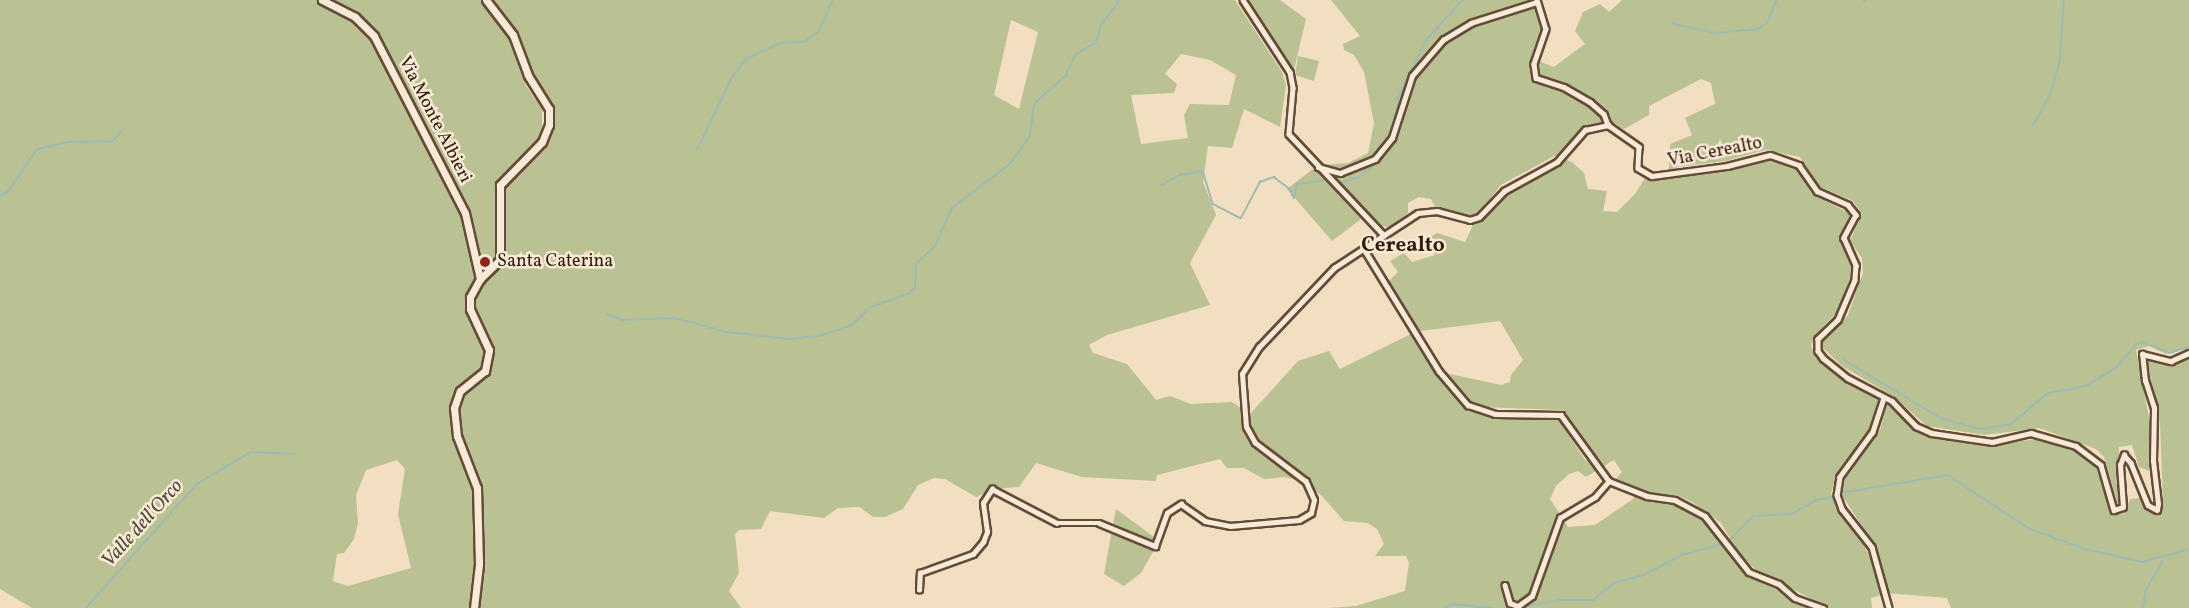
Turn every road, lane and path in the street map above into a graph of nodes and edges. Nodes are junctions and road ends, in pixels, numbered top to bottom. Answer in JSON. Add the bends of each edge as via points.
{"nodes":[{"id":1,"x":322,"y":0,"type":"edge"},
{"id":2,"x":486,"y":0,"type":"edge"},
{"id":3,"x":1242,"y":0,"type":"edge"},
{"id":4,"x":1537,"y":1,"type":"edge"},
{"id":5,"x":1608,"y":125,"type":"junction"},
{"id":6,"x":1318,"y":167,"type":"junction"},
{"id":7,"x":1384,"y":235,"type":"junction"},
{"id":8,"x":1364,"y":249,"type":"junction"},
{"id":9,"x":480,"y":279,"type":"junction"},
{"id":10,"x":2188,"y":352,"type":"edge"},
{"id":11,"x":1884,"y":398,"type":"junction"},
{"id":12,"x":1610,"y":481,"type":"junction"},
{"id":13,"x":1505,"y":585,"type":"dead end"},
{"id":14,"x":919,"y":590,"type":"dead end"},
{"id":15,"x":474,"y":608,"type":"edge"},
{"id":16,"x":1823,"y":608,"type":"edge"},
{"id":17,"x":1889,"y":608,"type":"edge"}],
"edges":[{"from":1,"to":9,"type":"street","name":"Via Monte Albieri","via":[[355,17],[374,36],[465,213]]},
{"from":2,"to":9,"type":"street","via":[[513,35],[528,75],[549,109],[549,125],[542,142],[500,185],[503,248],[494,268]]},
{"from":3,"to":6,"type":"street","via":[[1290,72],[1293,87],[1288,134]]},
{"from":4,"to":5,"type":"street","via":[[1546,29],[1534,64],[1536,78],[1564,87],[1590,102],[1604,114]]},
{"from":4,"to":6,"type":"street","via":[[1471,23],[1443,40],[1412,76],[1392,138],[1375,159],[1340,173]]},
{"from":5,"to":7,"type":"street","via":[[1585,130],[1557,162],[1504,191],[1479,217],[1458,219],[1424,211]]},
{"from":5,"to":11,"type":"street","name":"Via Cerealto","via":[[1639,147],[1638,168],[1652,176],[1728,166],[1770,154],[1799,165],[1816,191],[1848,205],[1856,215],[1844,238],[1857,270],[1844,309],[1818,339],[1818,351],[1848,378]]},
{"from":6,"to":7,"type":"street"},
{"from":7,"to":8,"type":"street"},
{"from":8,"to":12,"type":"street","via":[[1457,396],[1468,405],[1495,414],[1561,415]]},
{"from":8,"to":14,"type":"street","via":[[1319,281],[1259,347],[1242,374],[1246,427],[1255,444],[1306,482],[1314,500],[1311,513],[1299,520],[1230,526],[1205,521],[1181,504],[1167,513],[1155,546],[1099,523],[1058,523],[992,489],[982,503],[987,532],[983,542],[973,554],[920,573]]},
{"from":9,"to":15,"type":"street","via":[[469,303],[489,350],[487,364],[460,391],[454,408],[458,436],[477,488],[479,564]]},
{"from":10,"to":11,"type":"street","via":[[2171,361],[2142,354],[2154,408],[2157,510],[2148,505],[2128,457],[2121,456],[2124,497],[2120,511],[2112,507],[2101,465],[2076,447],[2031,433],[1992,442],[1932,433],[1916,426]]},
{"from":11,"to":17,"type":"street","via":[[1873,432],[1840,477],[1837,495],[1842,509],[1872,547]]},
{"from":12,"to":13,"type":"street","via":[[1595,497],[1560,518],[1532,596],[1518,606],[1510,603]]},
{"from":12,"to":16,"type":"street","via":[[1647,496],[1675,500],[1705,516],[1749,572],[1779,584],[1795,598]]}]}
